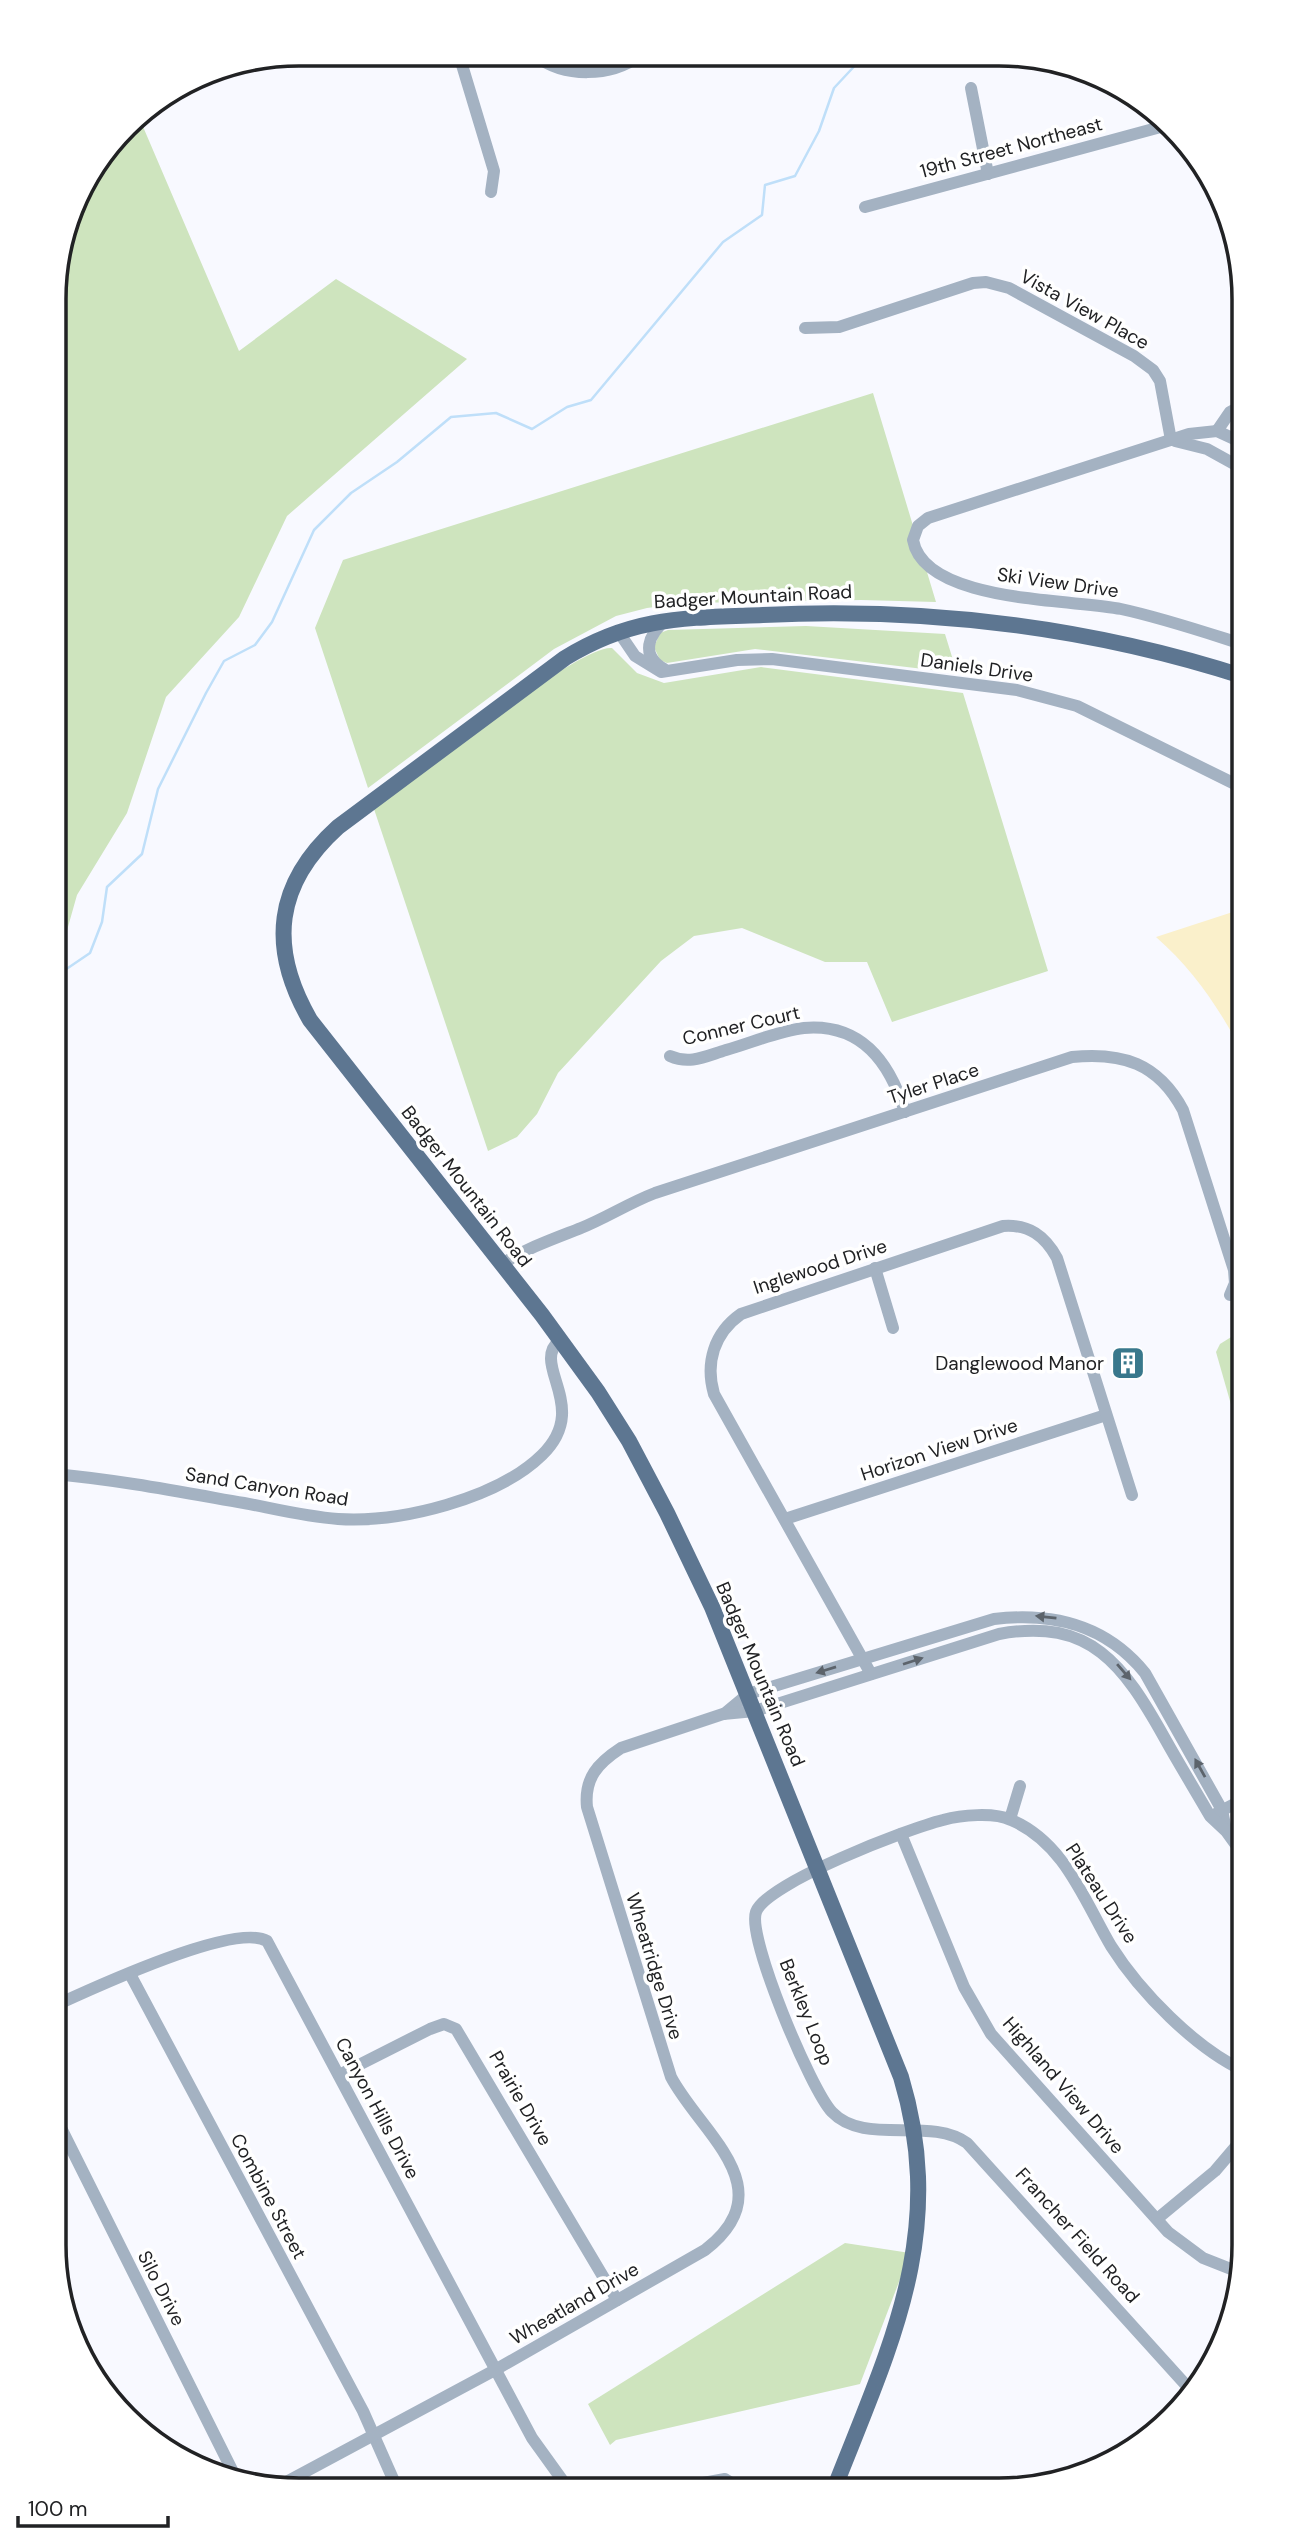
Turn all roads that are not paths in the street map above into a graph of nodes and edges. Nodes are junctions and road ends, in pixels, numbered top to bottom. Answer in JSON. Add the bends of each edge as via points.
{"nodes":[{"id":1,"x":462,"y":66,"type":"edge"},
{"id":2,"x":558,"y":66,"type":"edge"},
{"id":3,"x":621,"y":66,"type":"edge"},
{"id":4,"x":971,"y":88,"type":"dead end"},
{"id":5,"x":1157,"y":128,"type":"edge"},
{"id":6,"x":988,"y":174,"type":"junction"},
{"id":7,"x":492,"y":192,"type":"dead end"},
{"id":8,"x":865,"y":207,"type":"dead end"},
{"id":9,"x":805,"y":328,"type":"dead end"},
{"id":10,"x":1232,"y":411,"type":"edge"},
{"id":11,"x":1217,"y":431,"type":"junction"},
{"id":12,"x":1232,"y":438,"type":"edge"},
{"id":13,"x":1171,"y":440,"type":"junction"},
{"id":14,"x":1232,"y":464,"type":"edge"},
{"id":15,"x":666,"y":620,"type":"junction"},
{"id":16,"x":618,"y":631,"type":"junction"},
{"id":17,"x":1232,"y":641,"type":"edge"},
{"id":18,"x":685,"y":669,"type":"junction"},
{"id":19,"x":1232,"y":673,"type":"edge"},
{"id":20,"x":1232,"y":783,"type":"edge"},
{"id":21,"x":670,"y":1056,"type":"dead end"},
{"id":22,"x":905,"y":1112,"type":"junction"},
{"id":23,"x":502,"y":1264,"type":"junction"},
{"id":24,"x":1232,"y":1264,"type":"edge"},
{"id":25,"x":875,"y":1268,"type":"junction"},
{"id":26,"x":1232,"y":1290,"type":"edge"},
{"id":27,"x":1230,"y":1295,"type":"dead end"},
{"id":28,"x":893,"y":1328,"type":"dead end"},
{"id":29,"x":561,"y":1340,"type":"junction"},
{"id":30,"x":1105,"y":1415,"type":"junction"},
{"id":31,"x":66,"y":1475,"type":"edge"},
{"id":32,"x":1132,"y":1495,"type":"dead end"},
{"id":33,"x":785,"y":1519,"type":"junction"},
{"id":34,"x":863,"y":1659,"type":"junction"},
{"id":35,"x":871,"y":1674,"type":"junction"},
{"id":36,"x":748,"y":1694,"type":"junction"},
{"id":37,"x":755,"y":1711,"type":"junction"},
{"id":38,"x":723,"y":1714,"type":"junction"},
{"id":39,"x":1020,"y":1786,"type":"dead end"},
{"id":40,"x":1232,"y":1805,"type":"edge"},
{"id":41,"x":1217,"y":1813,"type":"junction"},
{"id":42,"x":1010,"y":1819,"type":"junction"},
{"id":43,"x":901,"y":1834,"type":"junction"},
{"id":44,"x":1232,"y":1839,"type":"edge"},
{"id":45,"x":819,"y":1870,"type":"junction"},
{"id":46,"x":131,"y":1974,"type":"junction"},
{"id":47,"x":66,"y":2001,"type":"edge"},
{"id":48,"x":1232,"y":2065,"type":"edge"},
{"id":49,"x":339,"y":2075,"type":"junction"},
{"id":50,"x":916,"y":2130,"type":"junction"},
{"id":51,"x":66,"y":2138,"type":"edge"},
{"id":52,"x":1232,"y":2151,"type":"edge"},
{"id":53,"x":1157,"y":2219,"type":"junction"},
{"id":54,"x":1231,"y":2269,"type":"edge"},
{"id":55,"x":671,"y":2270,"type":"joint"},
{"id":56,"x":617,"y":2300,"type":"junction"},
{"id":57,"x":495,"y":2370,"type":"junction"},
{"id":58,"x":1185,"y":2384,"type":"edge"},
{"id":59,"x":375,"y":2435,"type":"junction"},
{"id":60,"x":231,"y":2467,"type":"edge"},
{"id":61,"x":295,"y":2478,"type":"edge"},
{"id":62,"x":393,"y":2478,"type":"edge"},
{"id":63,"x":560,"y":2478,"type":"edge"},
{"id":64,"x":838,"y":2478,"type":"edge"}],
"edges":[{"from":1,"to":7,"type":"street","via":[[494,171]]},
{"from":2,"to":3,"type":"street","via":[[585,72]]},
{"from":4,"to":6,"type":"street"},
{"from":5,"to":6,"type":"street","name":"19th Street Northeast"},
{"from":6,"to":8,"type":"street","name":"19th Street Northeast"},
{"from":9,"to":13,"type":"street","name":"Vista View Place","via":[[839,327],[973,283],[996,283],[1153,370],[1160,381]]},
{"from":10,"to":11,"type":"street"},
{"from":11,"to":12,"type":"street"},
{"from":11,"to":13,"type":"street","name":"Ski View Drive"},
{"from":13,"to":14,"type":"street","via":[[1196,444]]},
{"from":13,"to":17,"type":"street","name":"Ski View Drive","via":[[928,518],[915,531],[914,545],[929,566],[975,589],[1120,609]]},
{"from":15,"to":16,"type":"main road","name":"Badger Mountain Road"},
{"from":15,"to":18,"type":"street","name":"Daniels Drive","via":[[652,633],[649,651],[660,667]]},
{"from":15,"to":19,"type":"main road","name":"Badger Mountain Road","via":[[836,611],[983,619],[1121,642]]},
{"from":16,"to":18,"type":"street","name":"Daniels Drive","via":[[635,656],[652,669],[662,673]]},
{"from":16,"to":23,"type":"main road","name":"Badger Mountain Road","via":[[578,650],[530,683],[316,846],[298,874],[283,926],[289,977],[310,1020]]},
{"from":18,"to":20,"type":"street","name":"Daniels Drive","via":[[762,659],[1036,694],[1077,706]]},
{"from":21,"to":22,"type":"street","name":"Conner Court","via":[[689,1062],[802,1028],[836,1031],[859,1041],[883,1060]]},
{"from":22,"to":23,"type":"street","name":"Tyler Place","via":[[639,1199]]},
{"from":22,"to":24,"type":"street","name":"Tyler Place","via":[[1072,1058],[1107,1055],[1138,1063],[1162,1080],[1183,1110]]},
{"from":23,"to":29,"type":"main road","name":"Badger Mountain Road"},
{"from":25,"to":28,"type":"street"},
{"from":25,"to":30,"type":"street","name":"Inglewood Drive","via":[[1003,1226],[1017,1225],[1039,1233],[1057,1258]]},
{"from":25,"to":33,"type":"street","name":"Inglewood Drive","via":[[741,1314],[721,1334],[715,1348],[710,1371],[713,1394]]},
{"from":26,"to":27,"type":"street","name":"Tyler Place"},
{"from":29,"to":31,"type":"street","name":"Sand Canyon Road","via":[[550,1356],[563,1420],[551,1445],[506,1480],[446,1505],[359,1519],[328,1518]]},
{"from":29,"to":36,"type":"main road","name":"Badger Mountain Road","via":[[604,1402],[667,1513]]},
{"from":30,"to":32,"type":"street","name":"Inglewood Drive"},
{"from":30,"to":33,"type":"street","name":"Horizon View Drive"},
{"from":33,"to":34,"type":"street","name":"Inglewood Drive"},
{"from":34,"to":35,"type":"street","name":"Inglewood Drive"},
{"from":34,"to":36,"type":"street","one_way":true},
{"from":41,"to":34,"type":"street","one_way":true,"via":[[1145,1673],[1117,1645],[1080,1624],[1039,1616],[994,1619]]},
{"from":35,"to":37,"type":"street","name":"Wheatridge Drive"},
{"from":35,"to":41,"type":"street","name":"Wheatridge Drive","one_way":true,"via":[[1014,1631],[1052,1632],[1084,1642],[1130,1678]]},
{"from":36,"to":37,"type":"main road","name":"Badger Mountain Road"},
{"from":36,"to":38,"type":"street","name":"Wheatridge Drive"},
{"from":37,"to":38,"type":"street","name":"Wheatridge Drive"},
{"from":37,"to":45,"type":"main road","name":"Badger Mountain Road"},
{"from":38,"to":55,"type":"street","name":"Wheatridge Drive","via":[[621,1748],[593,1770],[586,1796],[662,2055],[683,2098],[728,2155],[737,2180],[735,2207],[724,2231],[705,2250]]},
{"from":39,"to":42,"type":"street"},
{"from":40,"to":41,"type":"street"},
{"from":41,"to":44,"type":"street"},
{"from":42,"to":43,"type":"street","name":"Plateau Drive","via":[[946,1819]]},
{"from":42,"to":48,"type":"street","name":"Plateau Drive","via":[[1048,1845],[1076,1881],[1113,1948],[1152,1998]]},
{"from":43,"to":45,"type":"street","name":"Plateau Drive"},
{"from":43,"to":53,"type":"street","name":"Highland View Drive","via":[[959,1975],[991,2034]]},
{"from":45,"to":50,"type":"main road","name":"Badger Mountain Road","via":[[879,2016]]},
{"from":45,"to":50,"type":"street","name":"Berkley Loop","via":[[776,1890],[760,1904],[755,1916],[755,1930],[783,2012],[834,2115],[853,2125]]},
{"from":46,"to":47,"type":"street","name":"Canyon Hills Drive"},
{"from":46,"to":49,"type":"street","name":"Canyon Hills Drive","via":[[184,1952],[246,1936],[260,1937],[271,1945]]},
{"from":46,"to":59,"type":"street","name":"Combine Street"},
{"from":49,"to":56,"type":"street","name":"Prairie Drive","via":[[430,2029],[444,2024],[456,2029]]},
{"from":49,"to":57,"type":"street","name":"Canyon Hills Drive"},
{"from":50,"to":58,"type":"street","name":"Francher Field Road","via":[[945,2132],[967,2143]]},
{"from":50,"to":64,"type":"main road","name":"Badger Mountain Road","via":[[920,2208],[915,2252],[893,2339]]},
{"from":51,"to":60,"type":"street","name":"Silo Drive"},
{"from":52,"to":53,"type":"street"},
{"from":53,"to":54,"type":"street","name":"Highland View Drive","via":[[1185,2246]]},
{"from":55,"to":56,"type":"street","name":"Wheatland Drive"},
{"from":56,"to":57,"type":"street","name":"Wheatland Drive"},
{"from":57,"to":59,"type":"street"},
{"from":57,"to":63,"type":"street","name":"Canyon Hills Drive","via":[[544,2459]]},
{"from":59,"to":61,"type":"street"},
{"from":59,"to":62,"type":"street","name":"Combine Street"}]}
